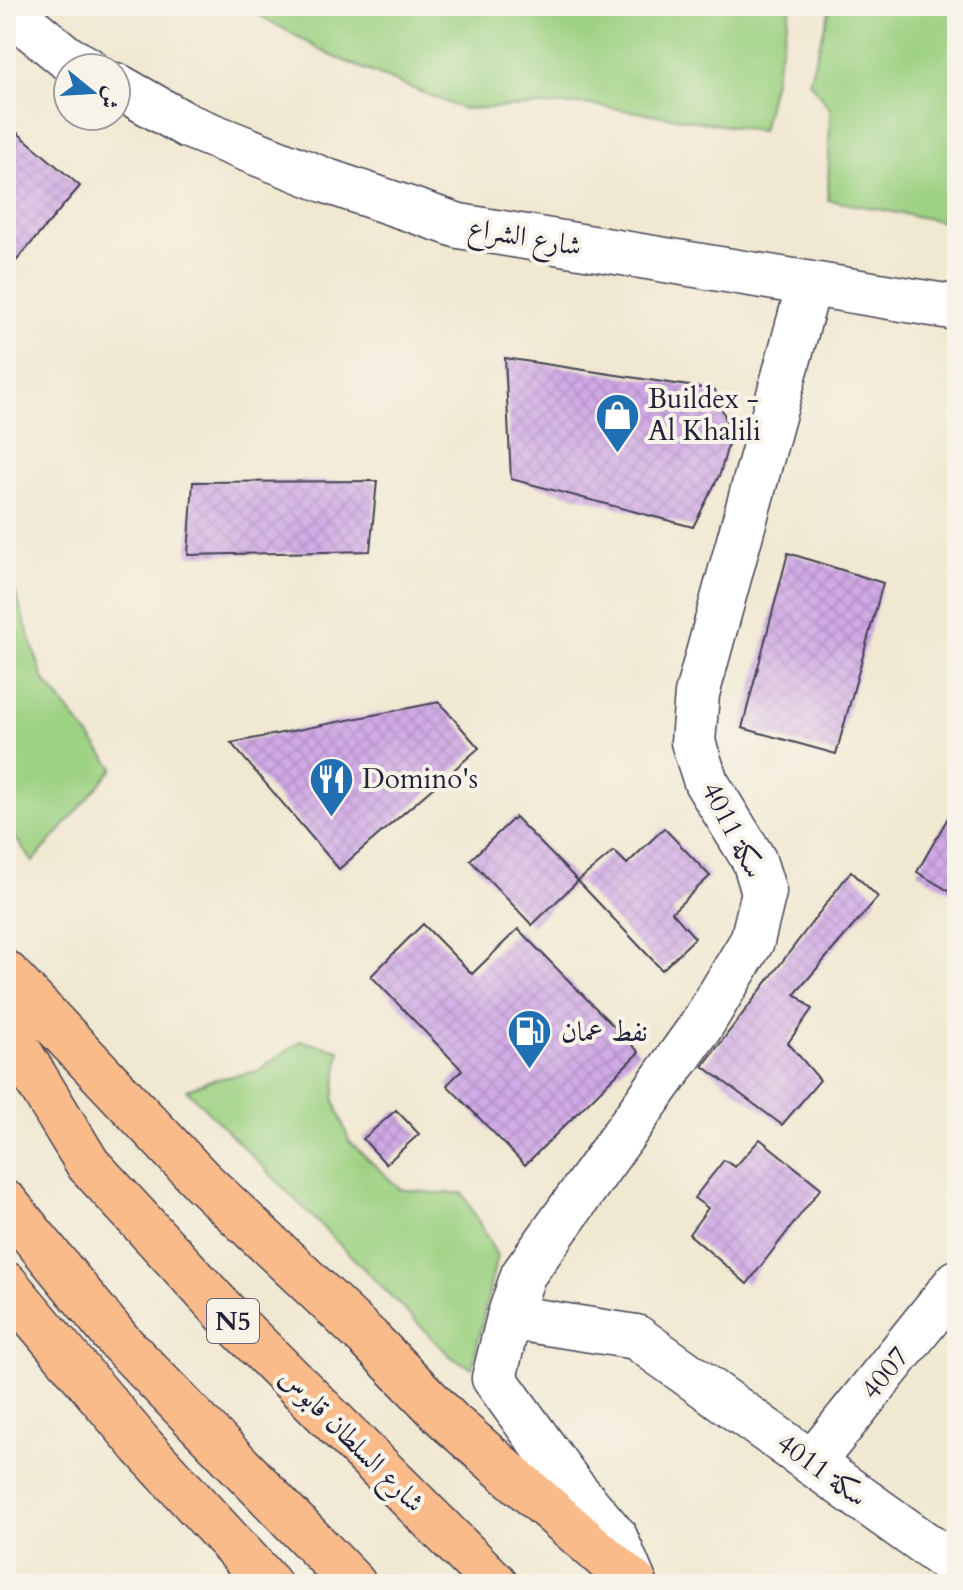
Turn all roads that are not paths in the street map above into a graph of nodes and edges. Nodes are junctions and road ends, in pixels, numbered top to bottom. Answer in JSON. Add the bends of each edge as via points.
{"nodes":[{"id":1,"x":6,"y":8,"type":"edge"},
{"id":2,"x":60,"y":52,"type":"edge"},
{"id":3,"x":132,"y":94,"type":"edge"},
{"id":4,"x":809,"y":285,"type":"junction"},
{"id":5,"x":957,"y":308,"type":"edge"},
{"id":6,"x":6,"y":973,"type":"edge"},
{"id":7,"x":6,"y":1029,"type":"edge"},
{"id":8,"x":6,"y":1203,"type":"edge"},
{"id":9,"x":957,"y":1282,"type":"edge"},
{"id":10,"x":6,"y":1284,"type":"edge"},
{"id":11,"x":509,"y":1317,"type":"junction"},
{"id":12,"x":812,"y":1463,"type":"junction"},
{"id":13,"x":957,"y":1567,"type":"edge"},
{"id":14,"x":269,"y":1584,"type":"edge"},
{"id":15,"x":354,"y":1584,"type":"edge"},
{"id":16,"x":496,"y":1584,"type":"edge"},
{"id":17,"x":635,"y":1584,"type":"edge"}],
"edges":[{"from":1,"to":2,"type":"street"},
{"from":3,"to":4,"type":"street","name":"شارع الشراع","via":[[188,126],[459,226]]},
{"from":4,"to":5,"type":"street","name":"شارع الشراع"},
{"from":4,"to":11,"type":"street","name":"سكة 4011","via":[[697,694],[693,742],[706,782],[754,860],[764,892],[752,941],[701,1026],[523,1275]]},
{"from":6,"to":17,"type":"highway","via":[[201,1180],[451,1423]]},
{"from":7,"to":16,"type":"highway","name":"شارع السلطان قابوس","number":"N5","via":[[88,1164],[231,1319]]},
{"from":8,"to":15,"type":"highway","via":[[119,1341]]},
{"from":9,"to":12,"type":"street","name":"4007"},
{"from":10,"to":14,"type":"highway","via":[[142,1446]]},
{"from":11,"to":12,"type":"street","name":"سكة 4011","via":[[636,1337]]},
{"from":11,"to":17,"type":"street","name":"سكة 4011","via":[[494,1378],[615,1537]]},
{"from":12,"to":13,"type":"street","name":"سكة 4011"}]}
